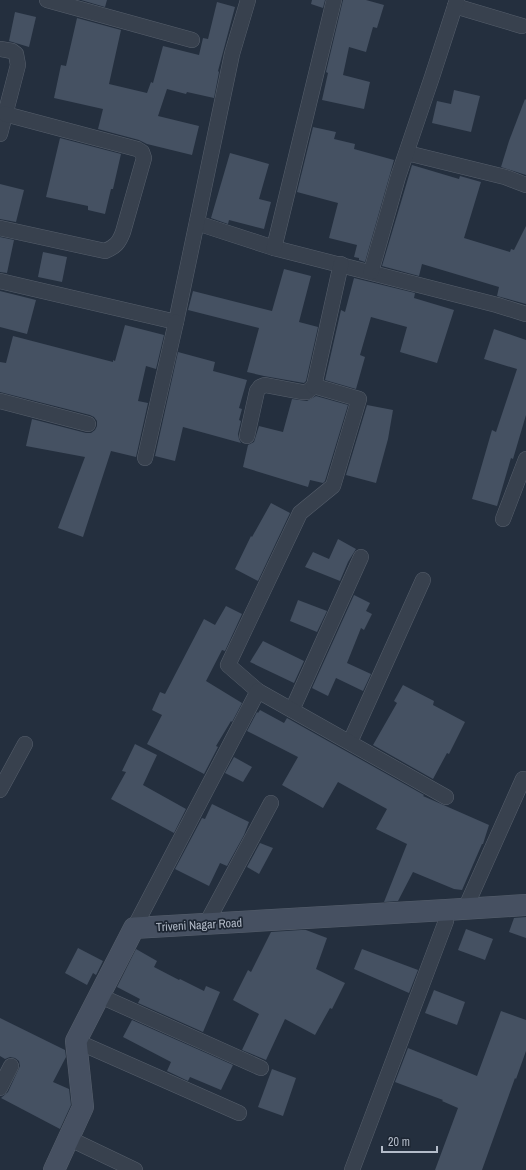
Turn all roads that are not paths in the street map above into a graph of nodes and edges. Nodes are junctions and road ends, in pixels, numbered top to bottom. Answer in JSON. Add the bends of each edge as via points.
{"nodes":[{"id":1,"x":47,"y":0,"type":"edge"},
{"id":2,"x":248,"y":0,"type":"edge"},
{"id":3,"x":334,"y":0,"type":"edge"},
{"id":4,"x":456,"y":3,"type":"edge"},
{"id":5,"x":522,"y":26,"type":"dead end"},
{"id":6,"x":192,"y":40,"type":"dead end"},
{"id":7,"x":0,"y":49,"type":"edge"},
{"id":8,"x":5,"y":114,"type":"junction"},
{"id":9,"x":0,"y":134,"type":"edge"},
{"id":10,"x":407,"y":153,"type":"junction"},
{"id":11,"x":526,"y":186,"type":"edge"},
{"id":12,"x":197,"y":223,"type":"junction"},
{"id":13,"x":0,"y":228,"type":"edge"},
{"id":14,"x":274,"y":248,"type":"junction"},
{"id":15,"x":341,"y":264,"type":"junction"},
{"id":16,"x":371,"y":272,"type":"junction"},
{"id":17,"x":0,"y":281,"type":"edge"},
{"id":18,"x":526,"y":314,"type":"edge"},
{"id":19,"x":176,"y":322,"type":"junction"},
{"id":20,"x":314,"y":386,"type":"junction"},
{"id":21,"x":0,"y":401,"type":"edge"},
{"id":22,"x":88,"y":424,"type":"dead end"},
{"id":23,"x":247,"y":436,"type":"dead end"},
{"id":24,"x":145,"y":458,"type":"dead end"},
{"id":25,"x":526,"y":459,"type":"edge"},
{"id":26,"x":503,"y":519,"type":"dead end"},
{"id":27,"x":361,"y":557,"type":"dead end"},
{"id":28,"x":423,"y":580,"type":"dead end"},
{"id":29,"x":258,"y":690,"type":"junction"},
{"id":30,"x":292,"y":710,"type":"junction"},
{"id":31,"x":350,"y":742,"type":"junction"},
{"id":32,"x":25,"y":744,"type":"dead end"},
{"id":33,"x":523,"y":779,"type":"dead end"},
{"id":34,"x":0,"y":790,"type":"edge"},
{"id":35,"x":446,"y":797,"type":"dead end"},
{"id":36,"x":271,"y":804,"type":"dead end"},
{"id":37,"x":526,"y":905,"type":"edge"},
{"id":38,"x":456,"y":910,"type":"junction"},
{"id":39,"x":206,"y":924,"type":"junction"},
{"id":40,"x":134,"y":928,"type":"junction"},
{"id":41,"x":98,"y":995,"type":"junction"},
{"id":42,"x":76,"y":1041,"type":"junction"},
{"id":43,"x":11,"y":1066,"type":"dead end"},
{"id":44,"x":262,"y":1068,"type":"dead end"},
{"id":45,"x":0,"y":1088,"type":"edge"},
{"id":46,"x":239,"y":1113,"type":"dead end"},
{"id":47,"x":68,"y":1138,"type":"junction"},
{"id":48,"x":54,"y":1170,"type":"edge"},
{"id":49,"x":135,"y":1170,"type":"edge"},
{"id":50,"x":352,"y":1170,"type":"edge"}],
"edges":[{"from":1,"to":6,"type":"street"},
{"from":2,"to":12,"type":"street","via":[[232,54]]},
{"from":3,"to":14,"type":"street"},
{"from":4,"to":5,"type":"street"},
{"from":4,"to":10,"type":"street"},
{"from":7,"to":8,"type":"street","via":[[12,51],[18,58]]},
{"from":8,"to":9,"type":"street"},
{"from":8,"to":13,"type":"street","via":[[136,149],[142,152],[144,158],[120,241],[113,248],[104,251]]},
{"from":10,"to":11,"type":"street","via":[[505,177]]},
{"from":10,"to":16,"type":"street"},
{"from":12,"to":14,"type":"street"},
{"from":12,"to":19,"type":"street"},
{"from":14,"to":15,"type":"street"},
{"from":15,"to":16,"type":"street"},
{"from":15,"to":20,"type":"street"},
{"from":16,"to":18,"type":"street"},
{"from":17,"to":19,"type":"street"},
{"from":19,"to":24,"type":"street"},
{"from":20,"to":23,"type":"street","via":[[308,392],[302,392],[260,386]]},
{"from":20,"to":29,"type":"street","via":[[359,399],[334,486],[300,513],[228,665]]},
{"from":21,"to":22,"type":"street"},
{"from":25,"to":26,"type":"street"},
{"from":27,"to":30,"type":"street"},
{"from":28,"to":31,"type":"street"},
{"from":29,"to":30,"type":"street"},
{"from":29,"to":40,"type":"street"},
{"from":30,"to":31,"type":"street"},
{"from":31,"to":35,"type":"street"},
{"from":32,"to":34,"type":"street"},
{"from":33,"to":38,"type":"street"},
{"from":36,"to":39,"type":"street"},
{"from":37,"to":38,"type":"street","name":"Triveni Nagar Road"},
{"from":38,"to":39,"type":"street","name":"Triveni Nagar Road"},
{"from":38,"to":50,"type":"street","via":[[446,921]]},
{"from":39,"to":40,"type":"street","name":"Triveni Nagar Road"},
{"from":40,"to":41,"type":"street"},
{"from":41,"to":42,"type":"street"},
{"from":41,"to":44,"type":"street"},
{"from":42,"to":46,"type":"street"},
{"from":42,"to":47,"type":"street","via":[[83,1108]]},
{"from":43,"to":45,"type":"street"},
{"from":47,"to":48,"type":"street"},
{"from":47,"to":49,"type":"street"}]}
